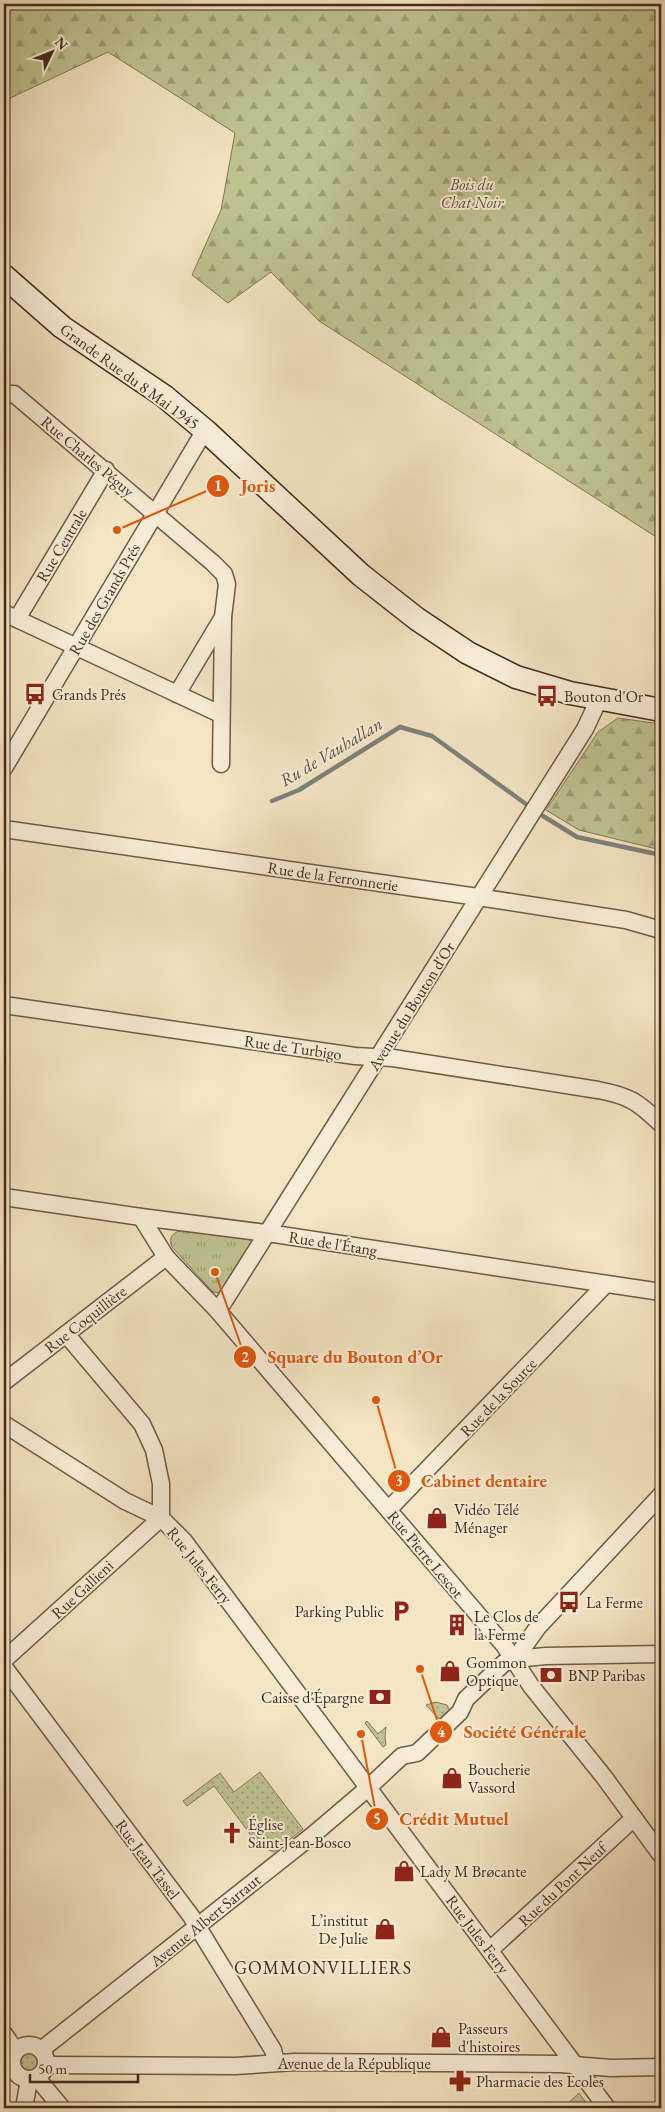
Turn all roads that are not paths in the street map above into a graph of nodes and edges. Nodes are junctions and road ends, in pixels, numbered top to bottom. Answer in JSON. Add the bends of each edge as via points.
{"nodes":[{"id":1,"x":4,"y":276,"type":"edge"},
{"id":2,"x":5,"y":395,"type":"edge"},
{"id":3,"x":207,"y":432,"type":"junction"},
{"id":4,"x":106,"y":470,"type":"junction"},
{"id":5,"x":154,"y":513,"type":"junction"},
{"id":6,"x":10,"y":616,"type":"edge"},
{"id":7,"x":223,"y":617,"type":"junction"},
{"id":8,"x":76,"y":647,"type":"junction"},
{"id":9,"x":177,"y":694,"type":"junction"},
{"id":10,"x":598,"y":699,"type":"junction"},
{"id":11,"x":661,"y":710,"type":"edge"},
{"id":12,"x":220,"y":714,"type":"junction"},
{"id":13,"x":220,"y":764,"type":"dead end"},
{"id":14,"x":4,"y":768,"type":"edge"},
{"id":15,"x":4,"y":829,"type":"edge"},
{"id":16,"x":478,"y":897,"type":"junction"},
{"id":17,"x":661,"y":930,"type":"edge"},
{"id":18,"x":4,"y":1005,"type":"edge"},
{"id":19,"x":379,"y":1058,"type":"junction"},
{"id":20,"x":661,"y":1124,"type":"edge"},
{"id":21,"x":4,"y":1197,"type":"edge"},
{"id":22,"x":141,"y":1217,"type":"junction"},
{"id":23,"x":266,"y":1234,"type":"junction"},
{"id":24,"x":166,"y":1257,"type":"junction"},
{"id":25,"x":606,"y":1284,"type":"junction"},
{"id":26,"x":661,"y":1292,"type":"edge"},
{"id":27,"x":218,"y":1311,"type":"junction"},
{"id":28,"x":66,"y":1334,"type":"junction"},
{"id":29,"x":4,"y":1382,"type":"edge"},
{"id":30,"x":4,"y":1424,"type":"edge"},
{"id":31,"x":661,"y":1495,"type":"edge"},
{"id":32,"x":389,"y":1509,"type":"junction"},
{"id":33,"x":161,"y":1518,"type":"junction"},
{"id":34,"x":661,"y":1654,"type":"edge"},
{"id":35,"x":4,"y":1660,"type":"edge"},
{"id":36,"x":515,"y":1660,"type":"junction"},
{"id":37,"x":4,"y":1667,"type":"edge"},
{"id":38,"x":368,"y":1788,"type":"junction"},
{"id":39,"x":634,"y":1818,"type":"junction"},
{"id":40,"x":661,"y":1854,"type":"edge"},
{"id":41,"x":198,"y":1926,"type":"junction"},
{"id":42,"x":490,"y":1950,"type":"junction"},
{"id":43,"x":4,"y":2034,"type":"edge"},
{"id":44,"x":10,"y":2058,"type":"edge"},
{"id":45,"x":276,"y":2062,"type":"junction"},
{"id":46,"x":574,"y":2064,"type":"junction"},
{"id":47,"x":661,"y":2067,"type":"edge"},
{"id":48,"x":38,"y":2068,"type":"junction"},
{"id":49,"x":24,"y":2108,"type":"edge"},
{"id":50,"x":62,"y":2108,"type":"edge"},
{"id":51,"x":607,"y":2108,"type":"edge"}],
"edges":[{"from":1,"to":3,"type":"main road","name":"Grande Rue du 8 Mai 1945","via":[[62,327],[164,396]]},
{"from":2,"to":4,"type":"street","name":"Rue Charles Péguy","via":[[14,394]]},
{"from":3,"to":5,"type":"street","name":"Rue des Grands Prés"},
{"from":3,"to":10,"type":"main road","name":"Grande Rue du 8 Mai 1945","via":[[361,575],[417,619],[468,652],[516,677]]},
{"from":4,"to":5,"type":"street","name":"Rue Charles Péguy"},
{"from":4,"to":6,"type":"street","name":"Rue Centrale"},
{"from":5,"to":7,"type":"street","name":"Rue Charles Péguy","via":[[224,574],[227,584]]},
{"from":5,"to":8,"type":"street","name":"Rue des Grands Prés"},
{"from":6,"to":8,"type":"street"},
{"from":7,"to":9,"type":"street","name":"Rue Charles Péguy"},
{"from":7,"to":12,"type":"street","name":"Rue Charles Péguy"},
{"from":8,"to":9,"type":"street"},
{"from":8,"to":14,"type":"street","name":"Rue des Grands Prés"},
{"from":9,"to":12,"type":"street"},
{"from":10,"to":11,"type":"main road","name":"Grande Rue du 8 Mai 1945"},
{"from":10,"to":16,"type":"street","name":"Avenue du Bouton d'Or","via":[[584,729]]},
{"from":12,"to":13,"type":"street","name":"Rue Charles Péguy"},
{"from":15,"to":16,"type":"street","name":"Rue de la Ferronnerie"},
{"from":16,"to":17,"type":"street","name":"Rue de la Ferronnerie","via":[[626,920]]},
{"from":16,"to":19,"type":"street","name":"Avenue du Bouton d'Or"},
{"from":18,"to":19,"type":"street","name":"Rue de Turbigo"},
{"from":19,"to":20,"type":"street","name":"Rue de Turbigo","via":[[622,1095],[644,1107]]},
{"from":19,"to":23,"type":"street","name":"Avenue du Bouton d'Or"},
{"from":21,"to":22,"type":"street","name":"Rue de l'Étang"},
{"from":22,"to":23,"type":"street","name":"Rue de l'Étang"},
{"from":22,"to":24,"type":"street","name":"Rue Pierre Lescot"},
{"from":23,"to":25,"type":"street","name":"Rue de l'Étang"},
{"from":23,"to":27,"type":"street","name":"Avenue du Bouton d'Or"},
{"from":24,"to":27,"type":"street","name":"Rue Pierre Lescot"},
{"from":24,"to":28,"type":"street","name":"Rue Coquillière"},
{"from":25,"to":26,"type":"street","name":"Rue de l'Étang"},
{"from":25,"to":32,"type":"street","name":"Rue de la Source"},
{"from":27,"to":32,"type":"street","name":"Rue Pierre Lescot"},
{"from":28,"to":29,"type":"street","name":"Rue Coquillière"},
{"from":28,"to":33,"type":"street","via":[[142,1424],[154,1450]]},
{"from":30,"to":33,"type":"street","name":"Rue Jules Ferry","via":[[126,1501]]},
{"from":31,"to":36,"type":"street","via":[[538,1627]]},
{"from":32,"to":36,"type":"street","name":"Rue Pierre Lescot"},
{"from":33,"to":35,"type":"street","name":"Rue Gallieni"},
{"from":33,"to":38,"type":"street","name":"Rue Jules Ferry","via":[[184,1540],[345,1763]]},
{"from":34,"to":36,"type":"street","via":[[546,1656]]},
{"from":36,"to":38,"type":"street","name":"Avenue Albert Sarraut","via":[[504,1663],[466,1699],[460,1712],[417,1753],[402,1756]]},
{"from":36,"to":39,"type":"street","name":"Rue Pierre Lescot","via":[[531,1686]]},
{"from":37,"to":41,"type":"street","name":"Rue Jean Tassel"},
{"from":38,"to":41,"type":"street","name":"Avenue Albert Sarraut","via":[[311,1829]]},
{"from":38,"to":42,"type":"street","name":"Rue Jules Ferry"},
{"from":39,"to":40,"type":"street","name":"Rue Pierre Lescot"},
{"from":39,"to":42,"type":"street","name":"Rue du Pont Neuf"},
{"from":41,"to":45,"type":"street","name":"Rue Jean Tassel","via":[[273,2050]]},
{"from":41,"to":48,"type":"street","name":"Avenue Albert Sarraut"},
{"from":42,"to":46,"type":"street","name":"Rue Jules Ferry"},
{"from":43,"to":44,"type":"street"},
{"from":44,"to":48,"type":"street","via":[[16,2074]]},
{"from":44,"to":48,"type":"street","name":"Avenue de la République","via":[[28,2045]]},
{"from":45,"to":46,"type":"street","name":"Avenue de la République"},
{"from":45,"to":48,"type":"street","name":"Avenue de la République","via":[[236,2066]]},
{"from":46,"to":47,"type":"street","name":"Avenue de la République","via":[[611,2068]]},
{"from":46,"to":51,"type":"street","name":"Rue Jules Ferry"},
{"from":48,"to":49,"type":"street"},
{"from":48,"to":50,"type":"street"}]}
